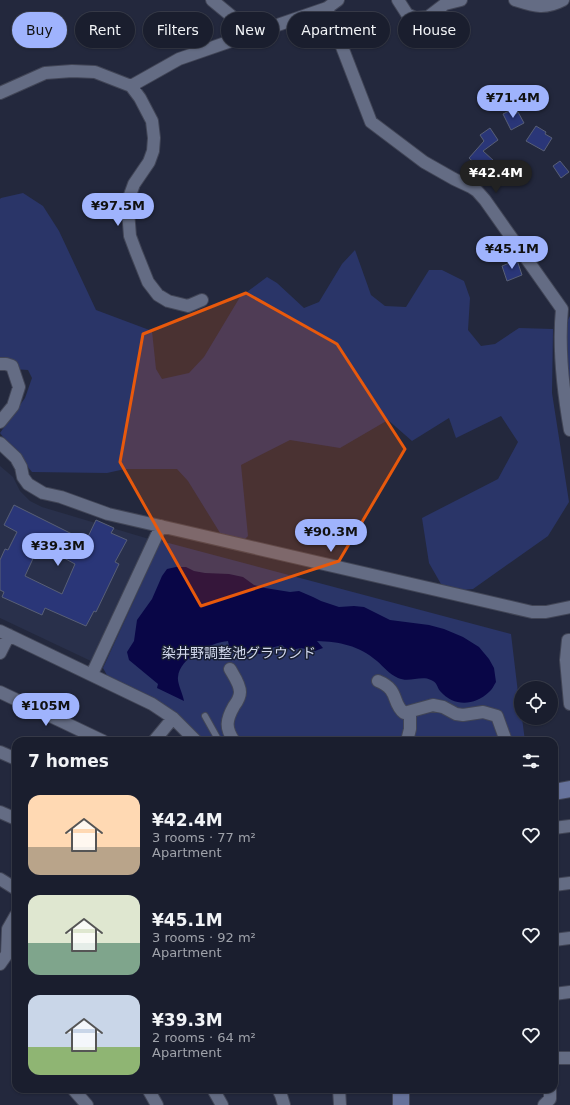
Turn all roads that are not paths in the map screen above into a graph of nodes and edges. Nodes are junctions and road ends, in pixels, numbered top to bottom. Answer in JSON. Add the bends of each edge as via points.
{"nodes":[{"id":1,"x":212,"y":0,"type":"edge"},
{"id":2,"x":338,"y":0,"type":"edge"},
{"id":3,"x":398,"y":0,"type":"edge"},
{"id":4,"x":461,"y":0,"type":"edge"},
{"id":5,"x":515,"y":0,"type":"edge"},
{"id":6,"x":563,"y":0,"type":"edge"},
{"id":7,"x":327,"y":8,"type":"junction"},
{"id":8,"x":227,"y":12,"type":"edge"},
{"id":9,"x":279,"y":24,"type":"edge"},
{"id":10,"x":221,"y":44,"type":"edge"},
{"id":11,"x":132,"y":86,"type":"junction"},
{"id":12,"x":0,"y":93,"type":"edge"},
{"id":13,"x":202,"y":300,"type":"dead end"},
{"id":14,"x":566,"y":305,"type":"edge"},
{"id":15,"x":0,"y":364,"type":"edge"},
{"id":16,"x":0,"y":422,"type":"edge"},
{"id":17,"x":570,"y":430,"type":"edge"},
{"id":18,"x":0,"y":443,"type":"edge"},
{"id":19,"x":161,"y":526,"type":"junction"},
{"id":20,"x":570,"y":607,"type":"edge"},
{"id":21,"x":4,"y":633,"type":"edge"},
{"id":22,"x":570,"y":640,"type":"edge"},
{"id":23,"x":0,"y":653,"type":"edge"},
{"id":24,"x":230,"y":669,"type":"dead end"},
{"id":25,"x":92,"y":674,"type":"junction"},
{"id":26,"x":378,"y":681,"type":"dead end"},
{"id":27,"x":0,"y":692,"type":"edge"},
{"id":28,"x":570,"y":704,"type":"edge"},
{"id":29,"x":410,"y":712,"type":"junction"},
{"id":30,"x":205,"y":716,"type":"dead end"},
{"id":31,"x":173,"y":718,"type":"junction"},
{"id":32,"x":95,"y":737,"type":"edge"},
{"id":33,"x":157,"y":737,"type":"edge"},
{"id":34,"x":192,"y":737,"type":"edge"},
{"id":35,"x":217,"y":737,"type":"edge"},
{"id":36,"x":232,"y":737,"type":"edge"},
{"id":37,"x":408,"y":737,"type":"edge"},
{"id":38,"x":505,"y":737,"type":"edge"},
{"id":39,"x":0,"y":752,"type":"edge"},
{"id":40,"x":12,"y":757,"type":"edge"},
{"id":41,"x":570,"y":789,"type":"edge"},
{"id":42,"x":558,"y":791,"type":"edge"},
{"id":43,"x":0,"y":812,"type":"edge"},
{"id":44,"x":12,"y":817,"type":"edge"},
{"id":45,"x":570,"y":826,"type":"edge"},
{"id":46,"x":558,"y":828,"type":"edge"},
{"id":47,"x":0,"y":879,"type":"edge"},
{"id":48,"x":570,"y":883,"type":"edge"},
{"id":49,"x":558,"y":884,"type":"edge"},
{"id":50,"x":12,"y":886,"type":"edge"},
{"id":51,"x":12,"y":922,"type":"edge"},
{"id":52,"x":570,"y":938,"type":"edge"},
{"id":53,"x":558,"y":940,"type":"edge"},
{"id":54,"x":0,"y":964,"type":"edge"},
{"id":55,"x":570,"y":992,"type":"edge"},
{"id":56,"x":558,"y":994,"type":"edge"},
{"id":57,"x":558,"y":1058,"type":"edge"},
{"id":58,"x":570,"y":1058,"type":"edge"},
{"id":59,"x":81,"y":1093,"type":"edge"},
{"id":60,"x":150,"y":1093,"type":"edge"},
{"id":61,"x":215,"y":1093,"type":"edge"},
{"id":62,"x":280,"y":1093,"type":"edge"},
{"id":63,"x":338,"y":1093,"type":"edge"},
{"id":64,"x":401,"y":1093,"type":"edge"},
{"id":65,"x":550,"y":1093,"type":"edge"},
{"id":66,"x":86,"y":1105,"type":"edge"},
{"id":67,"x":157,"y":1105,"type":"edge"},
{"id":68,"x":222,"y":1105,"type":"edge"},
{"id":69,"x":284,"y":1105,"type":"edge"},
{"id":70,"x":340,"y":1105,"type":"edge"},
{"id":71,"x":401,"y":1105,"type":"edge"},
{"id":72,"x":544,"y":1105,"type":"edge"}],
"edges":[{"from":1,"to":8,"type":"street"},
{"from":2,"to":7,"type":"street"},
{"from":3,"to":4,"type":"street","via":[[407,14],[415,18],[428,17],[445,4]]},
{"from":5,"to":6,"type":"street","via":[[547,7]]},
{"from":7,"to":9,"type":"street"},
{"from":7,"to":14,"type":"street","via":[[371,122],[424,162],[478,191]]},
{"from":10,"to":11,"type":"street","via":[[179,58]]},
{"from":11,"to":12,"type":"street","via":[[95,72],[72,71],[45,74]]},
{"from":11,"to":13,"type":"street","via":[[152,121],[154,138],[149,162],[134,184],[130,195],[130,236],[148,282],[158,295],[168,301],[188,306]]},
{"from":14,"to":17,"type":"street","via":[[560,322],[561,370]]},
{"from":15,"to":16,"type":"street","via":[[12,366],[19,387],[13,406]]},
{"from":18,"to":19,"type":"street","via":[[16,458],[28,484],[43,493],[108,514]]},
{"from":19,"to":20,"type":"street","via":[[532,612]]},
{"from":19,"to":25,"type":"street"},
{"from":21,"to":23,"type":"street"},
{"from":21,"to":25,"type":"street"},
{"from":22,"to":28,"type":"street","via":[[566,660]]},
{"from":24,"to":36,"type":"street","via":[[240,693],[228,718],[227,728]]},
{"from":25,"to":31,"type":"street","via":[[152,704]]},
{"from":26,"to":29,"type":"street","via":[[392,690],[398,708],[404,713]]},
{"from":27,"to":32,"type":"street"},
{"from":29,"to":37,"type":"street"},
{"from":29,"to":38,"type":"street","via":[[433,705],[456,714],[490,714],[497,716]]},
{"from":30,"to":35,"type":"lane"},
{"from":31,"to":33,"type":"street"},
{"from":31,"to":34,"type":"street"},
{"from":39,"to":40,"type":"street"},
{"from":41,"to":42,"type":"street"},
{"from":43,"to":44,"type":"street"},
{"from":45,"to":46,"type":"street"},
{"from":47,"to":50,"type":"street"},
{"from":48,"to":49,"type":"street"},
{"from":51,"to":54,"type":"street","via":[[8,929],[6,954]]},
{"from":52,"to":53,"type":"street"},
{"from":55,"to":56,"type":"street"},
{"from":57,"to":58,"type":"street"},
{"from":59,"to":66,"type":"street"},
{"from":60,"to":67,"type":"street"},
{"from":61,"to":68,"type":"street"},
{"from":62,"to":69,"type":"street"},
{"from":63,"to":70,"type":"street"},
{"from":64,"to":71,"type":"street"},
{"from":65,"to":72,"type":"street","via":[[550,1099]]}]}
